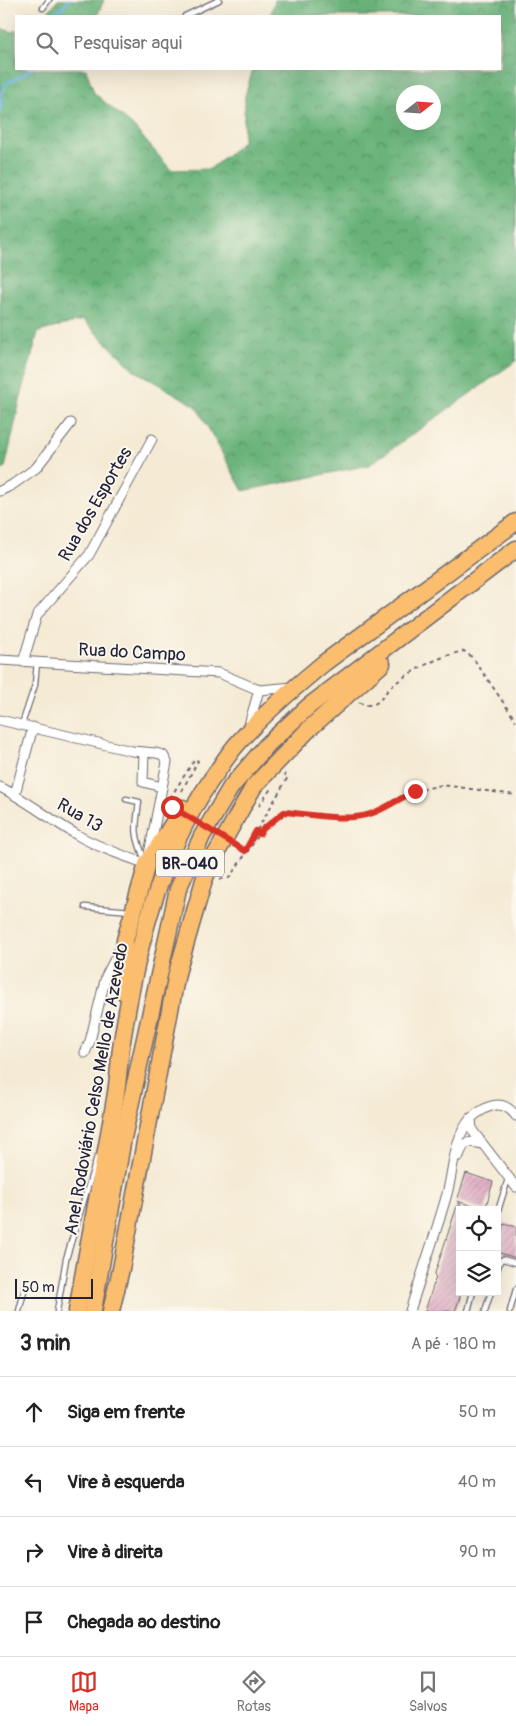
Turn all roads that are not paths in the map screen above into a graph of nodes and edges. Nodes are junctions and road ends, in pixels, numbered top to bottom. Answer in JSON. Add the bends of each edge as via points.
{"nodes":[{"id":1,"x":49,"y":0,"type":"edge"},
{"id":2,"x":219,"y":0,"type":"edge"},
{"id":3,"x":43,"y":8,"type":"dead end"},
{"id":4,"x":187,"y":15,"type":"edge"},
{"id":5,"x":71,"y":423,"type":"dead end"},
{"id":6,"x":152,"y":438,"type":"dead end"},
{"id":7,"x":0,"y":491,"type":"edge"},
{"id":8,"x":516,"y":522,"type":"edge"},
{"id":9,"x":516,"y":549,"type":"edge"},
{"id":10,"x":465,"y":589,"type":"junction"},
{"id":11,"x":0,"y":660,"type":"edge"},
{"id":12,"x":23,"y":662,"type":"junction"},
{"id":13,"x":37,"y":662,"type":"junction"},
{"id":14,"x":297,"y":686,"type":"junction"},
{"id":15,"x":259,"y":690,"type":"junction"},
{"id":16,"x":276,"y":706,"type":"junction"},
{"id":17,"x":0,"y":720,"type":"edge"},
{"id":18,"x":250,"y":721,"type":"junction"},
{"id":19,"x":22,"y":724,"type":"junction"},
{"id":20,"x":33,"y":726,"type":"junction"},
{"id":21,"x":144,"y":752,"type":"junction"},
{"id":22,"x":0,"y":787,"type":"edge"},
{"id":23,"x":162,"y":787,"type":"junction"},
{"id":24,"x":15,"y":794,"type":"junction"},
{"id":25,"x":126,"y":799,"type":"dead end"},
{"id":26,"x":147,"y":864,"type":"junction"},
{"id":27,"x":85,"y":907,"type":"dead end"},
{"id":28,"x":134,"y":912,"type":"junction"},
{"id":29,"x":125,"y":940,"type":"junction"},
{"id":30,"x":122,"y":1036,"type":"junction"},
{"id":31,"x":85,"y":1053,"type":"dead end"},
{"id":32,"x":116,"y":1096,"type":"junction"},
{"id":33,"x":516,"y":1116,"type":"edge"},
{"id":34,"x":472,"y":1118,"type":"junction"},
{"id":35,"x":102,"y":1141,"type":"dead end"},
{"id":36,"x":482,"y":1144,"type":"junction"},
{"id":37,"x":99,"y":1150,"type":"dead end"},
{"id":38,"x":450,"y":1177,"type":"junction"},
{"id":39,"x":509,"y":1177,"type":"junction"},
{"id":40,"x":516,"y":1187,"type":"edge"},
{"id":41,"x":500,"y":1206,"type":"edge"},
{"id":42,"x":501,"y":1260,"type":"edge"},
{"id":43,"x":516,"y":1263,"type":"edge"},
{"id":44,"x":25,"y":1288,"type":"dead end"},
{"id":45,"x":516,"y":1289,"type":"edge"},
{"id":46,"x":472,"y":1296,"type":"edge"},
{"id":47,"x":490,"y":1296,"type":"edge"},
{"id":48,"x":19,"y":1311,"type":"edge"},
{"id":49,"x":57,"y":1311,"type":"edge"},
{"id":50,"x":77,"y":1311,"type":"edge"},
{"id":51,"x":93,"y":1311,"type":"edge"},
{"id":52,"x":111,"y":1311,"type":"edge"},
{"id":53,"x":410,"y":1311,"type":"edge"},
{"id":54,"x":468,"y":1311,"type":"edge"},
{"id":55,"x":486,"y":1311,"type":"edge"},
{"id":56,"x":510,"y":1311,"type":"edge"}],
"edges":[{"from":1,"to":3,"type":"lane"},
{"from":2,"to":4,"type":"lane"},
{"from":5,"to":7,"type":"street","via":[[36,468]]},
{"from":6,"to":12,"type":"street","name":"Rua dos Esportes","via":[[89,555],[37,615]]},
{"from":8,"to":14,"type":"highway","name":"Anel Rodoviário Celso Mello de Azevedo","number":"BR-040"},
{"from":9,"to":10,"type":"highway","name":"Anel Rodoviário Celso Mello de Azevedo","number":"BR-040"},
{"from":10,"to":51,"type":"highway","name":"Anel Rodoviário Celso Mello de Azevedo","number":"BR-040","via":[[309,706],[267,745],[231,788],[202,836],[178,889],[123,1138]]},
{"from":10,"to":52,"type":"highway","via":[[445,613],[377,667],[310,728],[254,786],[230,838],[212,860],[177,973]]},
{"from":11,"to":12,"type":"street","name":"Rua do Campo"},
{"from":12,"to":13,"type":"street","name":"Rua do Campo"},
{"from":13,"to":15,"type":"street","name":"Rua do Campo","via":[[219,673]]},
{"from":13,"to":19,"type":"lane","via":[[35,685]]},
{"from":14,"to":15,"type":"street","name":"Rua do Campo"},
{"from":14,"to":16,"type":"highway","name":"Anel Rodoviário Celso Mello de Azevedo","number":"BR-040"},
{"from":15,"to":18,"type":"street"},
{"from":16,"to":18,"type":"highway"},
{"from":16,"to":30,"type":"highway","name":"Anel Rodoviário Celso Mello de Azevedo","number":"BR-040","via":[[238,744],[210,782],[178,838],[145,931]]},
{"from":17,"to":19,"type":"street"},
{"from":18,"to":26,"type":"highway","via":[[222,747]]},
{"from":19,"to":20,"type":"street"},
{"from":20,"to":21,"type":"street"},
{"from":20,"to":24,"type":"street"},
{"from":21,"to":23,"type":"street","via":[[143,782]]},
{"from":21,"to":23,"type":"street","via":[[163,755],[167,762]]},
{"from":22,"to":24,"type":"street","name":"Rua 13"},
{"from":23,"to":26,"type":"street"},
{"from":24,"to":26,"type":"street","name":"Rua 13","via":[[79,836]]},
{"from":25,"to":26,"type":"lane","via":[[138,802],[136,841]]},
{"from":26,"to":28,"type":"highway"},
{"from":27,"to":28,"type":"lane"},
{"from":28,"to":29,"type":"highway"},
{"from":29,"to":30,"type":"highway"},
{"from":29,"to":31,"type":"street","via":[[106,976]]},
{"from":30,"to":32,"type":"highway","name":"Anel Rodoviário Celso Mello de Azevedo","number":"BR-040"},
{"from":32,"to":35,"type":"lane"},
{"from":32,"to":50,"type":"highway","name":"Anel Rodoviário Celso Mello de Azevedo","number":"BR-040"},
{"from":33,"to":34,"type":"street","via":[[511,1110],[496,1104],[484,1108]]},
{"from":34,"to":36,"type":"street","via":[[472,1130]]},
{"from":34,"to":38,"type":"street","via":[[460,1135]]},
{"from":36,"to":38,"type":"street","via":[[473,1141],[463,1146]]},
{"from":36,"to":39,"type":"street"},
{"from":37,"to":49,"type":"lane","via":[[66,1259]]},
{"from":38,"to":53,"type":"street"},
{"from":39,"to":40,"type":"street"},
{"from":39,"to":41,"type":"lane"},
{"from":42,"to":43,"type":"lane"},
{"from":44,"to":48,"type":"lane"},
{"from":45,"to":56,"type":"lane"},
{"from":46,"to":54,"type":"lane"},
{"from":47,"to":55,"type":"lane"}]}
